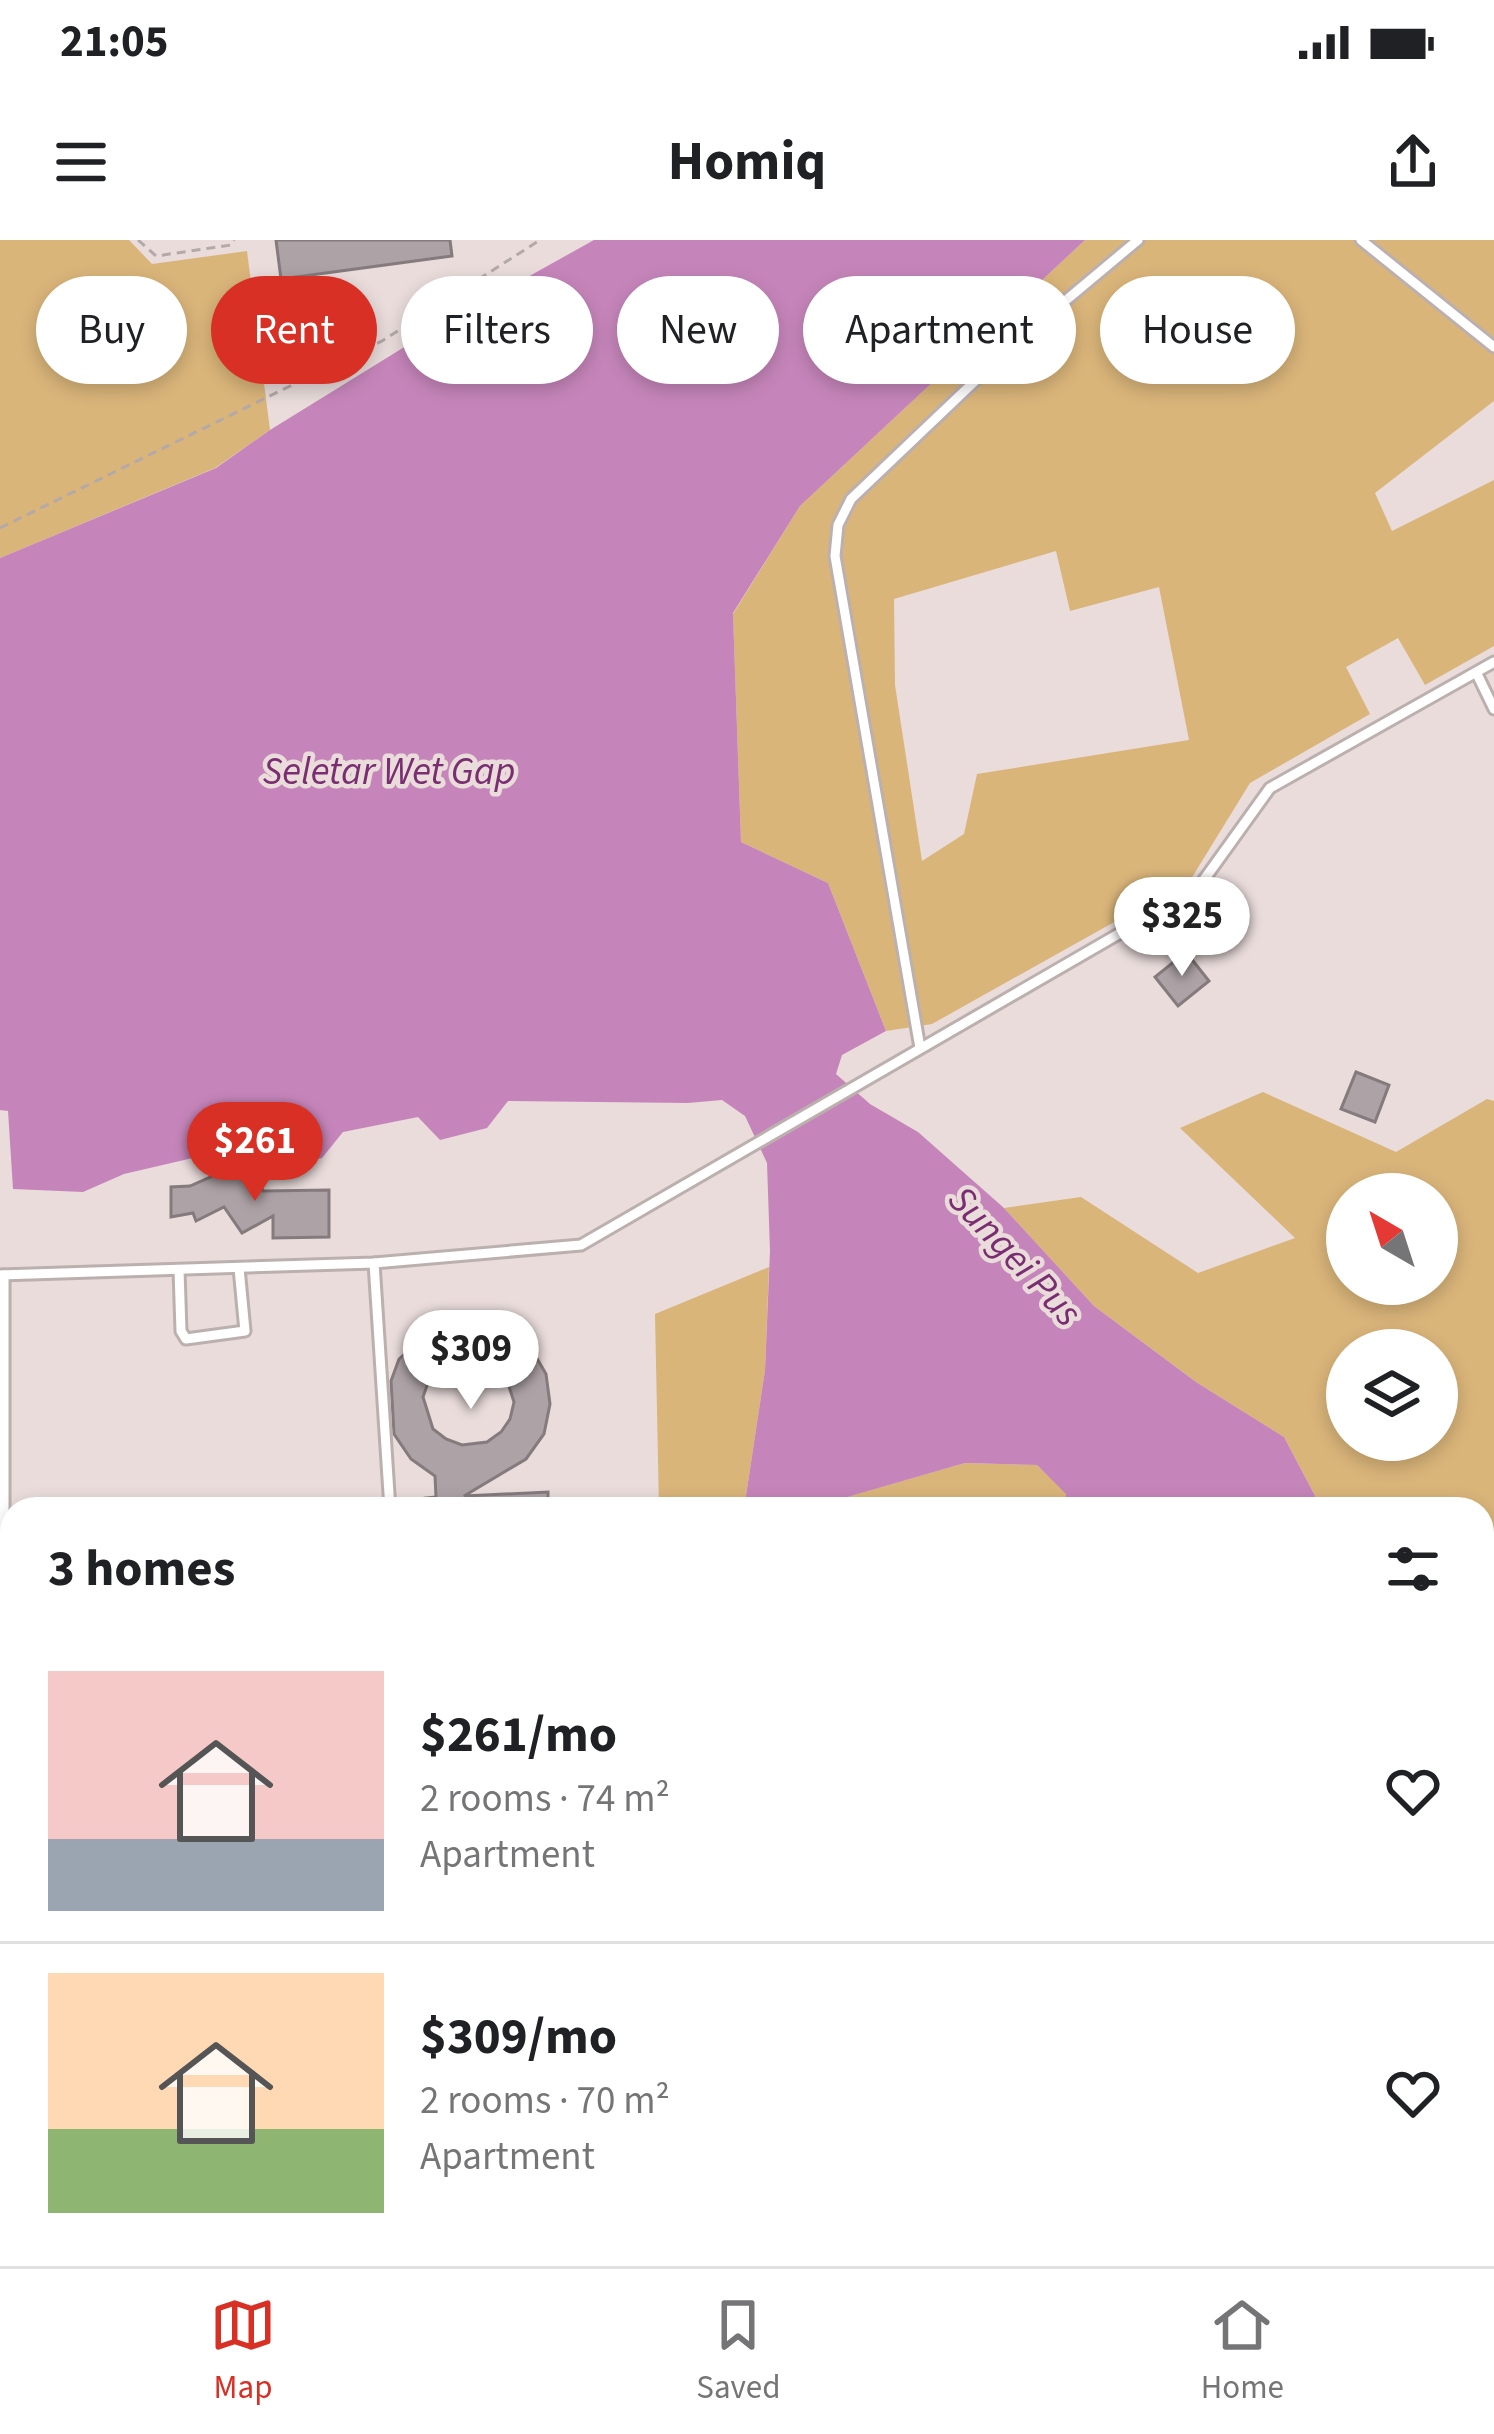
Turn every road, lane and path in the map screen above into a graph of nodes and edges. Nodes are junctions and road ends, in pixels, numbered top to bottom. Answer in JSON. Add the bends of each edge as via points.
{"nodes":[{"id":1,"x":138,"y":240,"type":"edge"},
{"id":2,"x":234,"y":240,"type":"edge"},
{"id":3,"x":540,"y":240,"type":"edge"},
{"id":4,"x":1138,"y":240,"type":"edge"},
{"id":5,"x":1361,"y":240,"type":"edge"},
{"id":6,"x":1494,"y":347,"type":"edge"},
{"id":7,"x":0,"y":528,"type":"edge"},
{"id":8,"x":1494,"y":662,"type":"edge"},
{"id":9,"x":1477,"y":674,"type":"junction"},
{"id":10,"x":1494,"y":709,"type":"edge"},
{"id":11,"x":920,"y":1048,"type":"junction"},
{"id":12,"x":374,"y":1263,"type":"junction"},
{"id":13,"x":239,"y":1268,"type":"junction"},
{"id":14,"x":179,"y":1270,"type":"junction"},
{"id":15,"x":2,"y":1275,"type":"edge"},
{"id":16,"x":5,"y":1497,"type":"edge"},
{"id":17,"x":389,"y":1497,"type":"edge"}],
"edges":[{"from":1,"to":2,"type":"path","via":[[156,256]]},
{"from":3,"to":7,"type":"path","via":[[382,340]]},
{"from":4,"to":11,"type":"lane","via":[[1016,342],[851,499],[838,525],[835,556]]},
{"from":5,"to":6,"type":"lane"},
{"from":8,"to":9,"type":"lane"},
{"from":9,"to":10,"type":"lane"},
{"from":9,"to":11,"type":"lane","via":[[1270,788],[1198,888]]},
{"from":11,"to":12,"type":"lane","via":[[581,1245]]},
{"from":12,"to":13,"type":"lane"},
{"from":12,"to":17,"type":"lane"},
{"from":13,"to":14,"type":"lane"},
{"from":13,"to":14,"type":"lane","via":[[245,1331],[186,1339]]},
{"from":14,"to":15,"type":"lane"},
{"from":15,"to":16,"type":"lane"}]}
